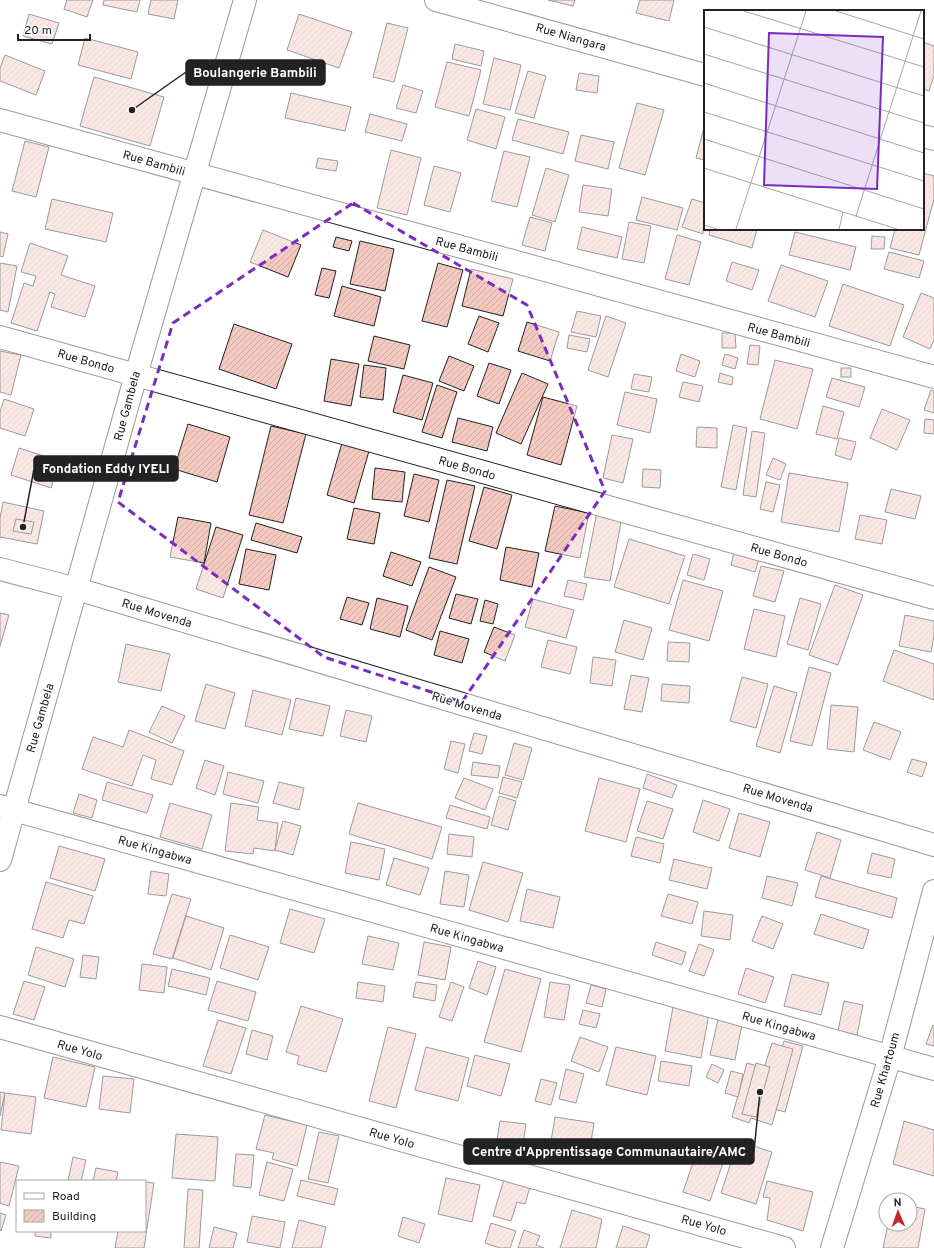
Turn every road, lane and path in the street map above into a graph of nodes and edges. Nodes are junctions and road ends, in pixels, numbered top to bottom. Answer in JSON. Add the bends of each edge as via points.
{"nodes":[{"id":1,"x":245,"y":0,"type":"edge"},
{"id":2,"x":436,"y":0,"type":"edge"},
{"id":3,"x":704,"y":75,"type":"edge"},
{"id":4,"x":0,"y":120,"type":"edge"},
{"id":5,"x":924,"y":136,"type":"edge"},
{"id":6,"x":934,"y":139,"type":"edge"},
{"id":7,"x":194,"y":174,"type":"junction"},
{"id":8,"x":0,"y":337,"type":"edge"},
{"id":9,"x":136,"y":375,"type":"junction"},
{"id":10,"x":934,"y":377,"type":"edge"},
{"id":11,"x":0,"y":569,"type":"edge"},
{"id":12,"x":77,"y":590,"type":"junction"},
{"id":13,"x":934,"y":598,"type":"edge"},
{"id":14,"x":7,"y":808,"type":"edge"},
{"id":15,"x":934,"y":845,"type":"edge"},
{"id":16,"x":0,"y":860,"type":"edge"},
{"id":17,"x":934,"y":891,"type":"edge"},
{"id":18,"x":0,"y":1027,"type":"edge"},
{"id":19,"x":890,"y":1057,"type":"junction"},
{"id":20,"x":934,"y":1069,"type":"edge"},
{"id":21,"x":784,"y":1248,"type":"edge"},
{"id":22,"x":832,"y":1248,"type":"edge"}],
"edges":[{"from":1,"to":7,"type":"street","name":"Rue Gambela"},
{"from":2,"to":3,"type":"street","name":"Rue Niangara"},
{"from":4,"to":7,"type":"street","name":"Rue Bambili"},
{"from":5,"to":6,"type":"street"},
{"from":7,"to":9,"type":"street","name":"Rue Gambela"},
{"from":7,"to":10,"type":"street","name":"Rue Bambili"},
{"from":8,"to":9,"type":"street","name":"Rue Bondo"},
{"from":9,"to":12,"type":"street","name":"Rue Gambela"},
{"from":9,"to":13,"type":"street","name":"Rue Bondo"},
{"from":11,"to":12,"type":"street","name":"Rue Movenda"},
{"from":12,"to":14,"type":"street","name":"Rue Gambela"},
{"from":12,"to":15,"type":"street","name":"Rue Movenda"},
{"from":14,"to":16,"type":"street","name":"Rue Gambela"},
{"from":14,"to":19,"type":"street","name":"Rue Kingabwa"},
{"from":17,"to":19,"type":"street","name":"Rue Khartoum"},
{"from":18,"to":21,"type":"street","name":"Rue Yolo"},
{"from":19,"to":20,"type":"street","name":"Rue Kingabwa"},
{"from":19,"to":22,"type":"street","name":"Rue Khartoum"}]}
